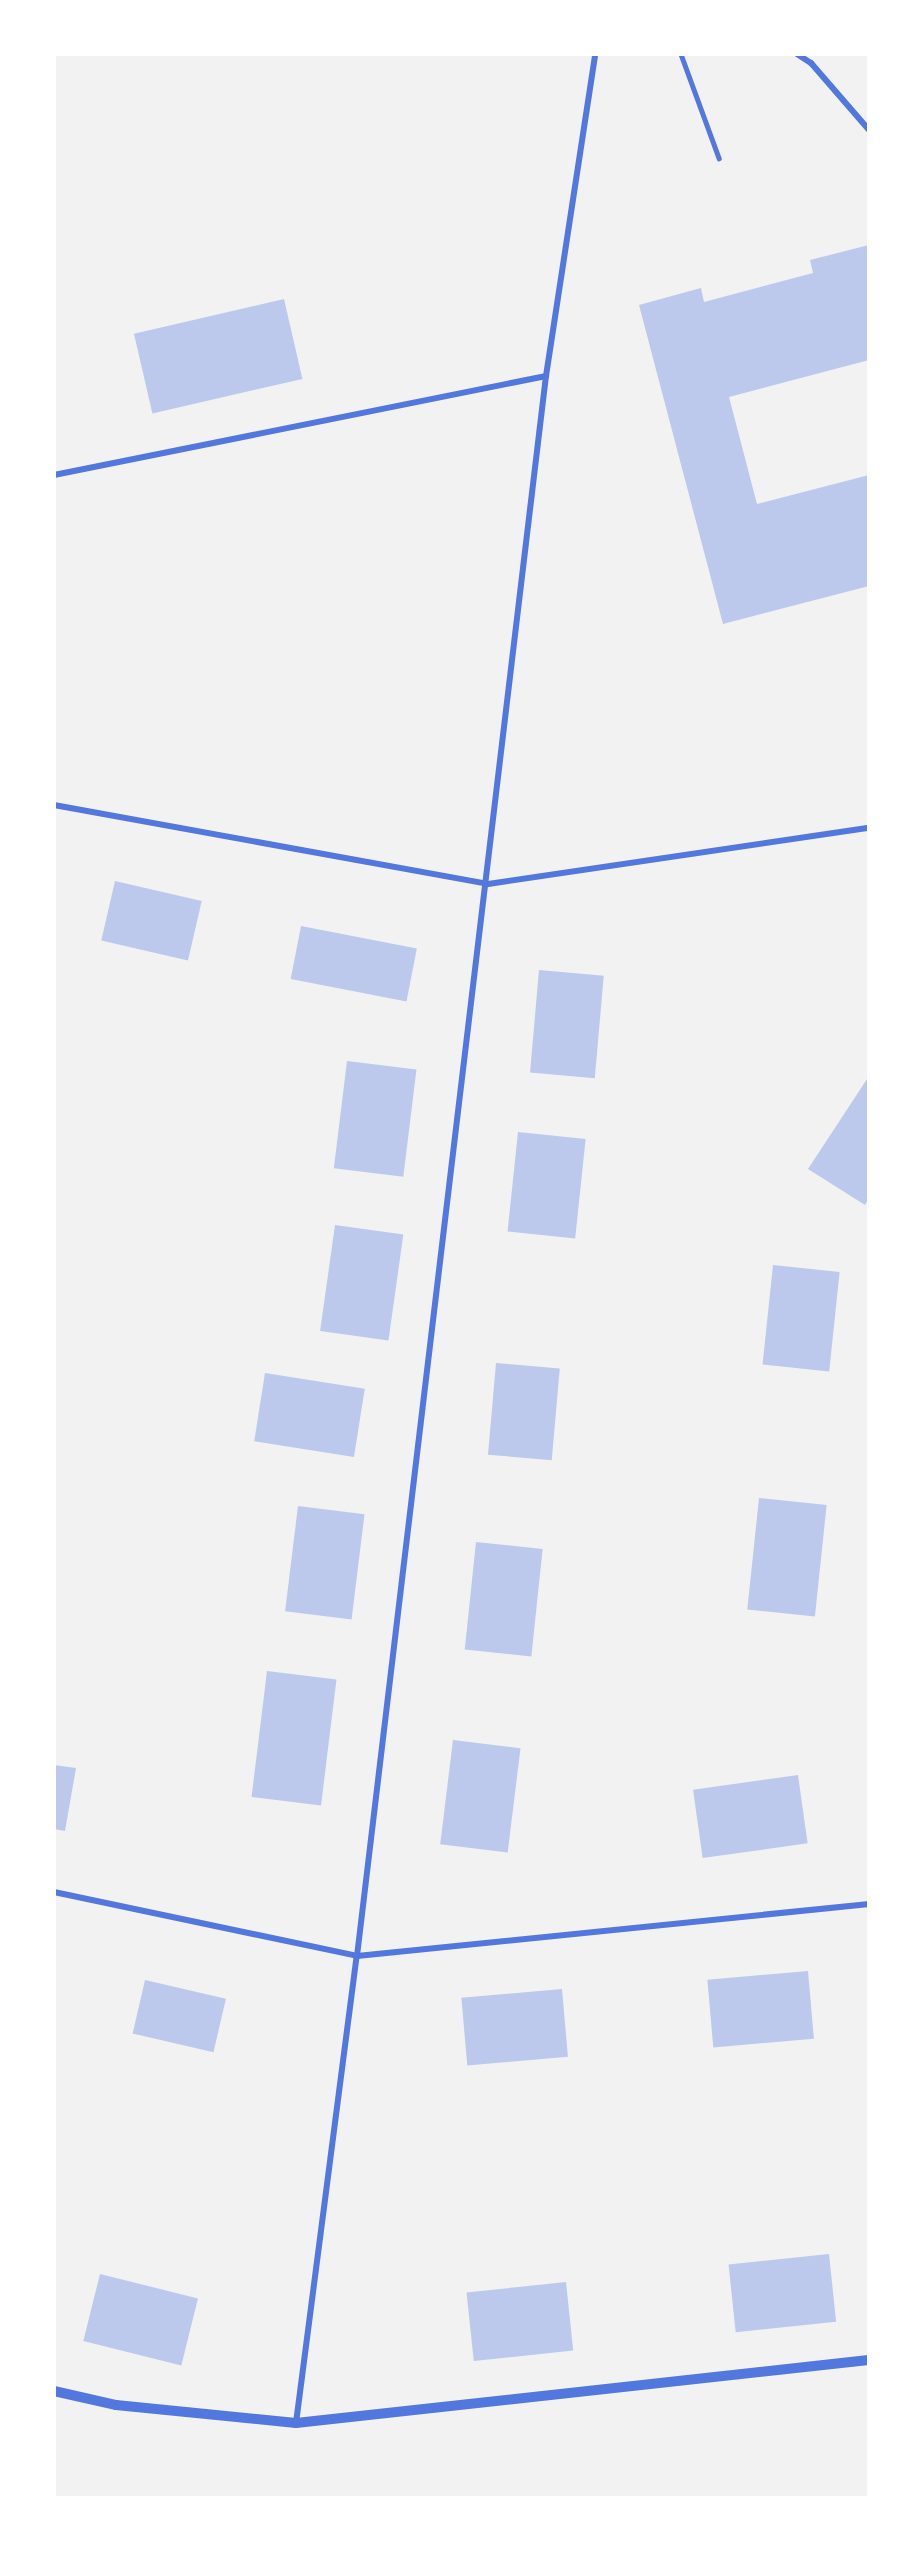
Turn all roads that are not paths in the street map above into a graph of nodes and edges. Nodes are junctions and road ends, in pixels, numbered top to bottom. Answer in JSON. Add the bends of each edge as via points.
{"nodes":[{"id":1,"x":595,"y":54,"type":"edge"},
{"id":2,"x":681,"y":54,"type":"edge"},
{"id":3,"x":797,"y":54,"type":"edge"},
{"id":4,"x":869,"y":130,"type":"edge"},
{"id":5,"x":720,"y":158,"type":"dead end"},
{"id":6,"x":546,"y":376,"type":"junction"},
{"id":7,"x":54,"y":475,"type":"edge"},
{"id":8,"x":54,"y":805,"type":"edge"},
{"id":9,"x":869,"y":828,"type":"edge"},
{"id":10,"x":488,"y":884,"type":"junction"},
{"id":11,"x":54,"y":1892,"type":"edge"},
{"id":12,"x":869,"y":1904,"type":"edge"},
{"id":13,"x":357,"y":1956,"type":"junction"},
{"id":14,"x":869,"y":2360,"type":"edge"},
{"id":15,"x":54,"y":2391,"type":"edge"},
{"id":16,"x":296,"y":2423,"type":"junction"}],
"edges":[{"from":1,"to":6,"type":"street"},
{"from":2,"to":5,"type":"lane"},
{"from":3,"to":4,"type":"street","via":[[811,63]]},
{"from":6,"to":7,"type":"street"},
{"from":6,"to":10,"type":"street"},
{"from":8,"to":10,"type":"street"},
{"from":9,"to":10,"type":"street"},
{"from":10,"to":13,"type":"street"},
{"from":11,"to":13,"type":"street"},
{"from":12,"to":13,"type":"street"},
{"from":13,"to":16,"type":"street"},
{"from":14,"to":16,"type":"street"},
{"from":15,"to":16,"type":"street","via":[[116,2405]]}]}
